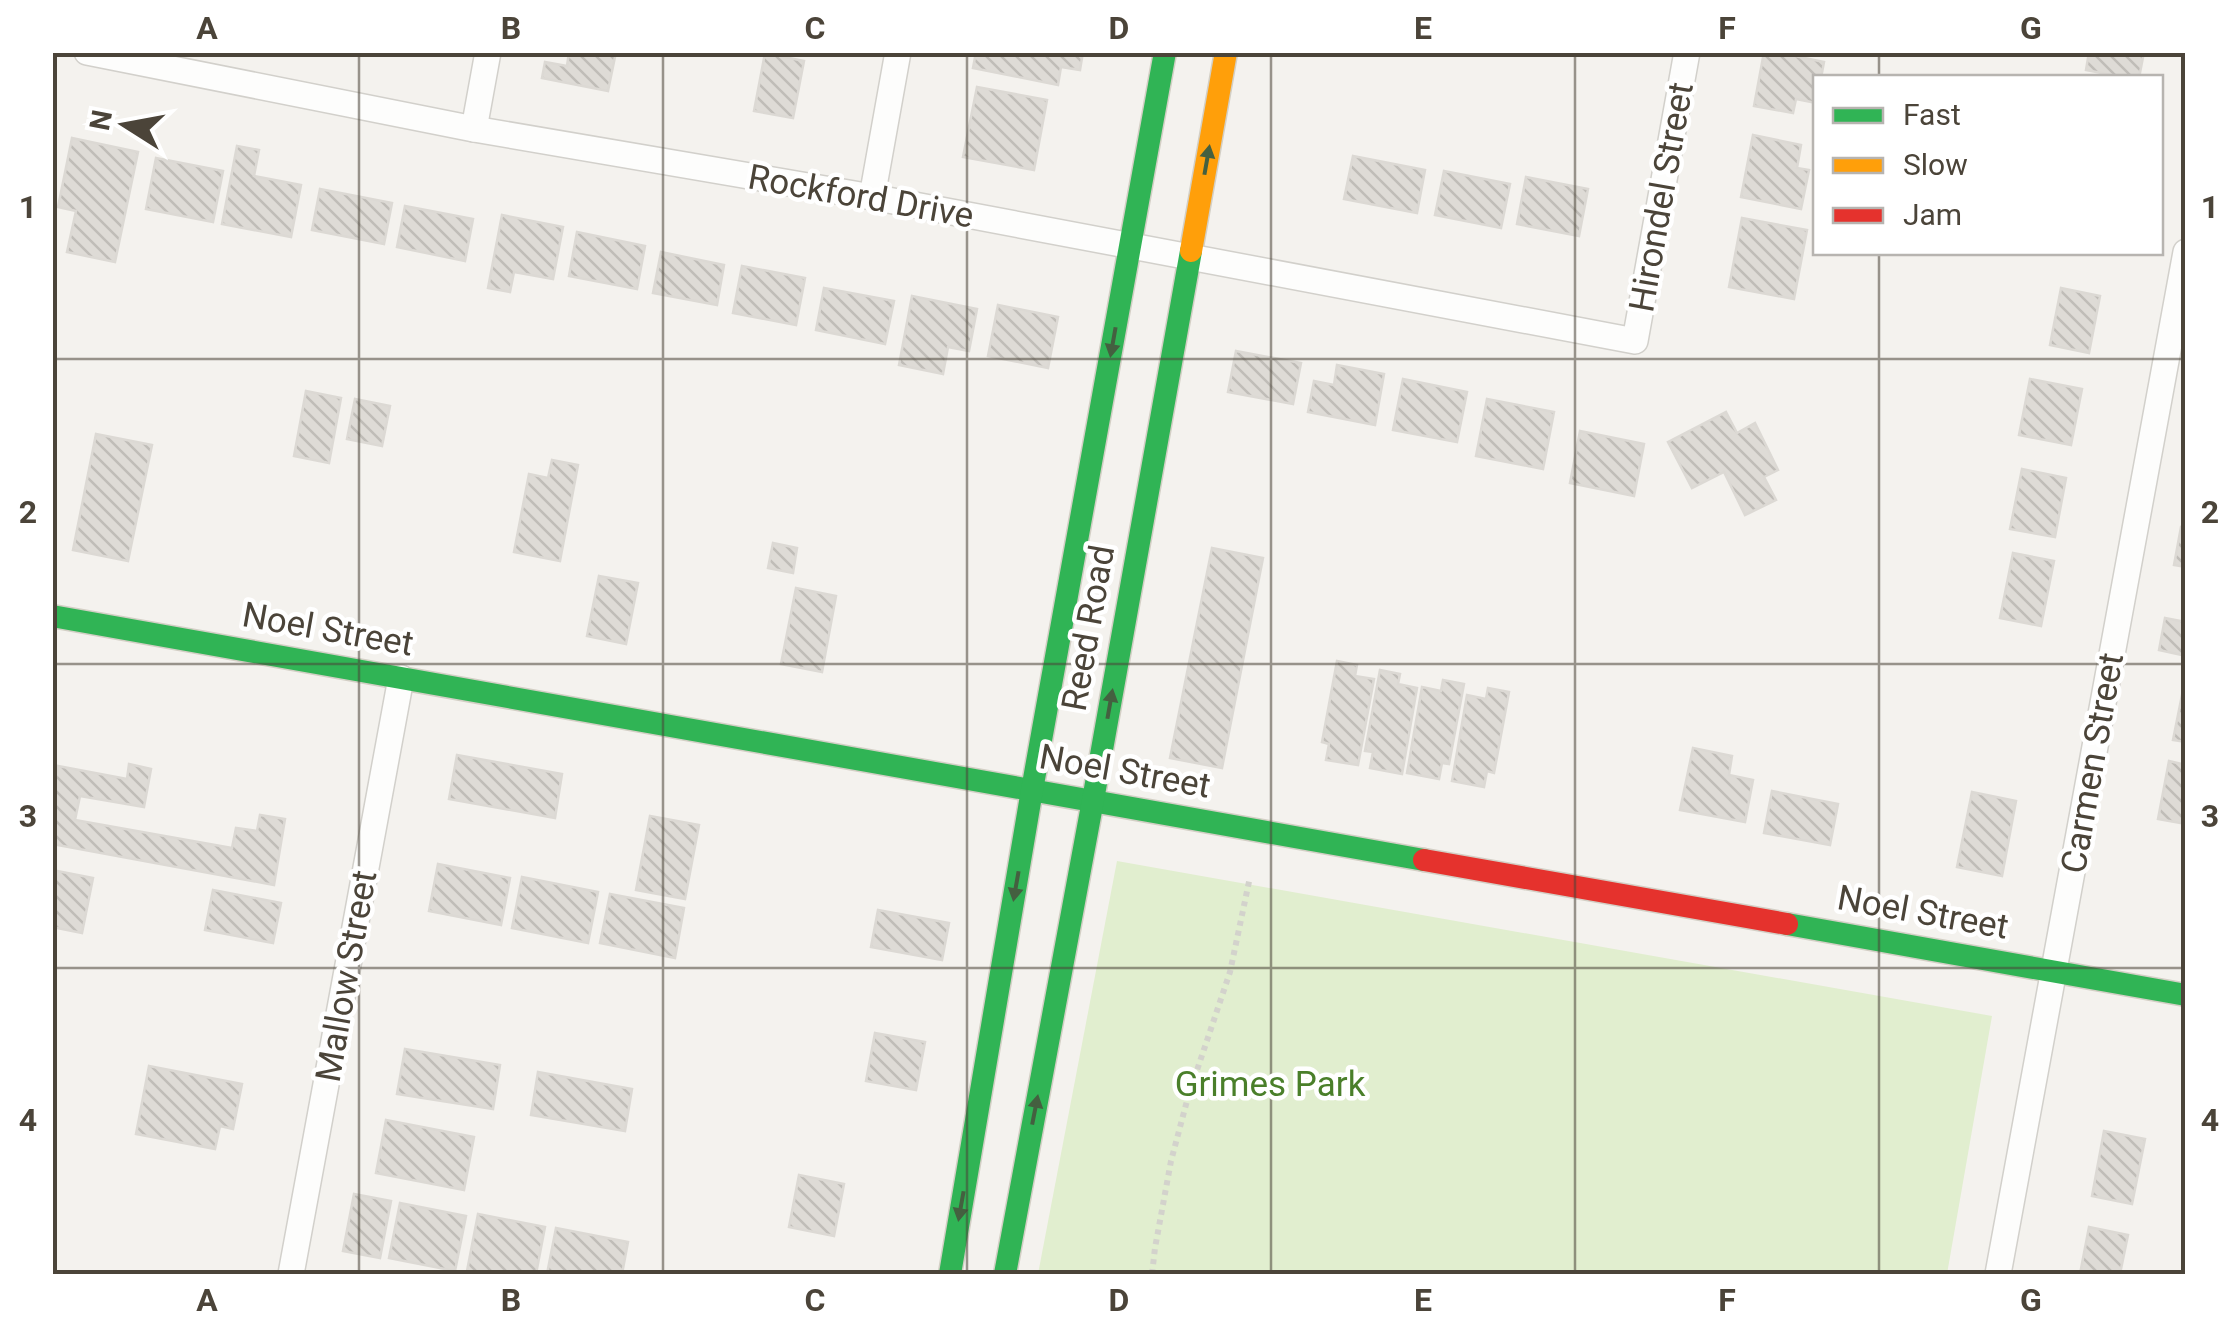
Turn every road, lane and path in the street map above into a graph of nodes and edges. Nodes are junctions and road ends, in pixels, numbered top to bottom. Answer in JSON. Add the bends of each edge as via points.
{"nodes":[{"id":1,"x":88,"y":52,"type":"edge"},
{"id":2,"x":488,"y":52,"type":"edge"},
{"id":3,"x":898,"y":52,"type":"edge"},
{"id":4,"x":1165,"y":52,"type":"edge"},
{"id":5,"x":1226,"y":52,"type":"edge"},
{"id":6,"x":1687,"y":52,"type":"edge"},
{"id":7,"x":474,"y":128,"type":"junction"},
{"id":8,"x":872,"y":198,"type":"junction"},
{"id":9,"x":1130,"y":246,"type":"junction"},
{"id":10,"x":2186,"y":252,"type":"edge"},
{"id":11,"x":1190,"y":256,"type":"junction"},
{"id":12,"x":1636,"y":341,"type":"joint"},
{"id":13,"x":52,"y":616,"type":"edge"},
{"id":14,"x":401,"y":678,"type":"junction"},
{"id":15,"x":1032,"y":790,"type":"junction"},
{"id":16,"x":1093,"y":800,"type":"junction"},
{"id":17,"x":1250,"y":877,"type":"dead end"},
{"id":18,"x":2054,"y":971,"type":"junction"},
{"id":19,"x":2186,"y":995,"type":"edge"},
{"id":20,"x":291,"y":1274,"type":"edge"},
{"id":21,"x":950,"y":1274,"type":"edge"},
{"id":22,"x":1005,"y":1274,"type":"edge"},
{"id":23,"x":1152,"y":1274,"type":"edge"},
{"id":24,"x":1998,"y":1274,"type":"edge"}],
"edges":[{"from":1,"to":7,"type":"street","name":"Rockford Drive"},
{"from":2,"to":7,"type":"street"},
{"from":3,"to":8,"type":"street"},
{"from":4,"to":9,"type":"street","name":"Reed Road"},
{"from":11,"to":5,"type":"street","name":"Reed Road","one_way":true},
{"from":6,"to":12,"type":"street","name":"Hirondel Street"},
{"from":7,"to":8,"type":"street","name":"Rockford Drive"},
{"from":8,"to":9,"type":"street","name":"Rockford Drive"},
{"from":9,"to":11,"type":"street","name":"Rockford Drive"},
{"from":9,"to":15,"type":"street","name":"Reed Road","one_way":true},
{"from":10,"to":18,"type":"street","name":"Carmen Street"},
{"from":11,"to":12,"type":"street","name":"Rockford Drive"},
{"from":16,"to":11,"type":"street","name":"Reed Road","one_way":true},
{"from":13,"to":14,"type":"street","name":"Noel Street"},
{"from":14,"to":15,"type":"street","name":"Noel Street"},
{"from":14,"to":20,"type":"street","name":"Mallow Street"},
{"from":15,"to":16,"type":"street","name":"Noel Street"},
{"from":15,"to":21,"type":"street","name":"Reed Road","one_way":true},
{"from":16,"to":18,"type":"street","name":"Noel Street"},
{"from":22,"to":16,"type":"street","name":"Reed Road","one_way":true},
{"from":17,"to":23,"type":"path","via":[[1230,972],[1171,1161]]},
{"from":18,"to":19,"type":"street","name":"Noel Street"},
{"from":18,"to":24,"type":"street","name":"Carmen Street"}]}
